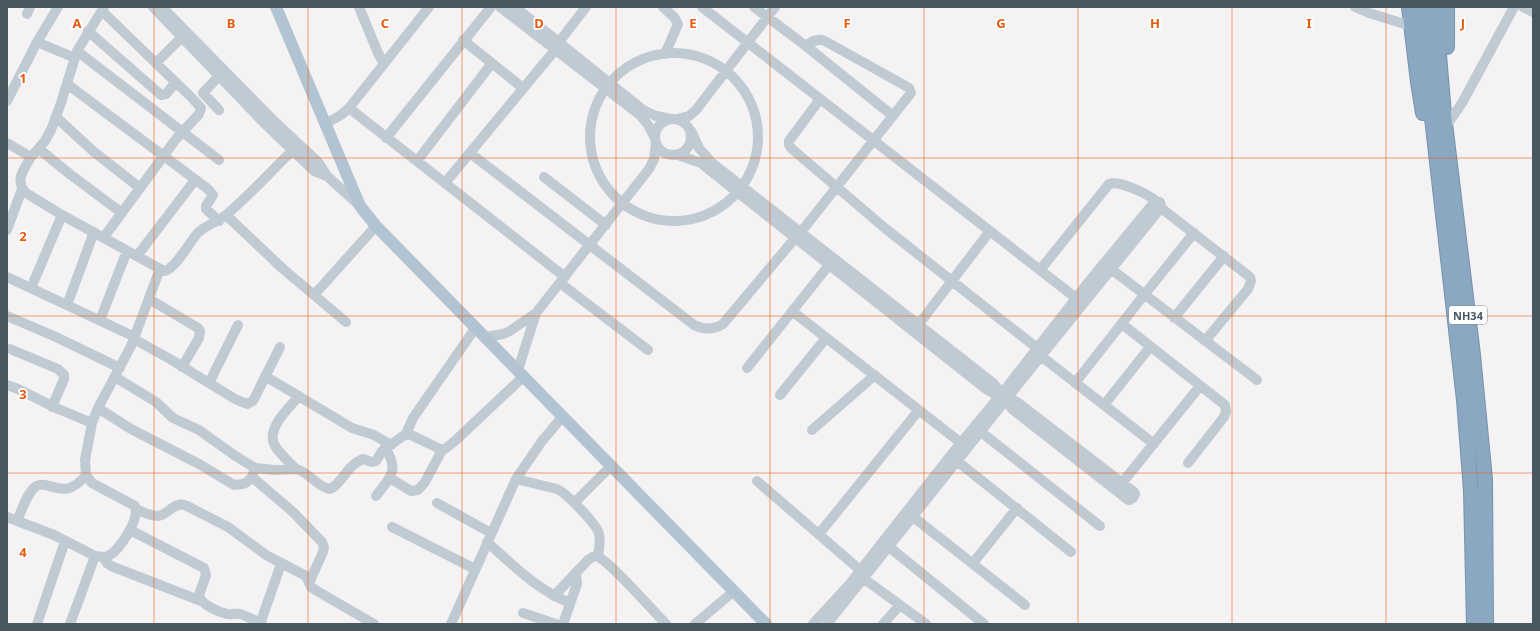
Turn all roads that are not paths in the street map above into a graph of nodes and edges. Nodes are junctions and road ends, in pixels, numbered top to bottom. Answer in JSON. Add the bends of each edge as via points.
{"nodes":[{"id":1,"x":58,"y":7,"type":"edge"},
{"id":2,"x":153,"y":7,"type":"edge"},
{"id":3,"x":162,"y":7,"type":"edge"},
{"id":4,"x":276,"y":7,"type":"edge"},
{"id":5,"x":359,"y":7,"type":"edge"},
{"id":6,"x":429,"y":7,"type":"edge"},
{"id":7,"x":491,"y":7,"type":"edge"},
{"id":8,"x":500,"y":7,"type":"edge"},
{"id":9,"x":515,"y":7,"type":"edge"},
{"id":10,"x":586,"y":7,"type":"edge"},
{"id":11,"x":663,"y":7,"type":"edge"},
{"id":12,"x":702,"y":7,"type":"edge"},
{"id":13,"x":754,"y":7,"type":"edge"},
{"id":14,"x":775,"y":7,"type":"edge"},
{"id":15,"x":1355,"y":7,"type":"edge"},
{"id":16,"x":1409,"y":7,"type":"edge"},
{"id":17,"x":1423,"y":7,"type":"edge"},
{"id":18,"x":1435,"y":7,"type":"edge"},
{"id":19,"x":1447,"y":7,"type":"edge"},
{"id":20,"x":1514,"y":7,"type":"edge"},
{"id":21,"x":1523,"y":7,"type":"edge"},
{"id":22,"x":103,"y":9,"type":"edge"},
{"id":23,"x":1533,"y":12,"type":"edge"},
{"id":24,"x":767,"y":17,"type":"junction"},
{"id":25,"x":1411,"y":26,"type":"junction"},
{"id":26,"x":88,"y":31,"type":"junction"},
{"id":27,"x":182,"y":37,"type":"junction"},
{"id":28,"x":463,"y":40,"type":"junction"},
{"id":29,"x":37,"y":42,"type":"junction"},
{"id":30,"x":748,"y":42,"type":"junction"},
{"id":31,"x":557,"y":46,"type":"junction"},
{"id":32,"x":806,"y":46,"type":"junction"},
{"id":33,"x":76,"y":54,"type":"junction"},
{"id":34,"x":665,"y":54,"type":"junction"},
{"id":35,"x":156,"y":63,"type":"junction"},
{"id":36,"x":492,"y":63,"type":"junction"},
{"id":37,"x":384,"y":64,"type":"junction"},
{"id":38,"x":726,"y":71,"type":"junction"},
{"id":39,"x":219,"y":76,"type":"junction"},
{"id":40,"x":176,"y":82,"type":"junction"},
{"id":41,"x":67,"y":84,"type":"junction"},
{"id":42,"x":606,"y":85,"type":"junction"},
{"id":43,"x":523,"y":88,"type":"junction"},
{"id":44,"x":820,"y":99,"type":"junction"},
{"id":45,"x":7,"y":101,"type":"edge"},
{"id":46,"x":349,"y":108,"type":"junction"},
{"id":47,"x":219,"y":110,"type":"dead end"},
{"id":48,"x":696,"y":110,"type":"junction"},
{"id":49,"x":893,"y":116,"type":"junction"},
{"id":50,"x":56,"y":117,"type":"junction"},
{"id":51,"x":674,"y":119,"type":"junction"},
{"id":52,"x":1448,"y":122,"type":"junction"},
{"id":53,"x":324,"y":124,"type":"junction"},
{"id":54,"x":689,"y":128,"type":"junction"},
{"id":55,"x":183,"y":132,"type":"junction"},
{"id":56,"x":386,"y":138,"type":"junction"},
{"id":57,"x":655,"y":141,"type":"junction"},
{"id":58,"x":873,"y":141,"type":"junction"},
{"id":59,"x":7,"y":143,"type":"edge"},
{"id":60,"x":39,"y":149,"type":"junction"},
{"id":61,"x":292,"y":151,"type":"junction"},
{"id":62,"x":470,"y":153,"type":"junction"},
{"id":63,"x":675,"y":155,"type":"junction"},
{"id":64,"x":164,"y":156,"type":"junction"},
{"id":65,"x":31,"y":158,"type":"junction"},
{"id":66,"x":219,"y":160,"type":"dead end"},
{"id":67,"x":417,"y":161,"type":"junction"},
{"id":68,"x":649,"y":169,"type":"junction"},
{"id":69,"x":327,"y":176,"type":"junction"},
{"id":70,"x":544,"y":177,"type":"dead end"},
{"id":71,"x":195,"y":180,"type":"junction"},
{"id":72,"x":1452,"y":180,"type":"junction"},
{"id":73,"x":445,"y":183,"type":"junction"},
{"id":74,"x":838,"y":186,"type":"junction"},
{"id":75,"x":140,"y":188,"type":"junction"},
{"id":76,"x":22,"y":189,"type":"junction"},
{"id":77,"x":740,"y":189,"type":"junction"},
{"id":78,"x":621,"y":204,"type":"junction"},
{"id":79,"x":1158,"y":204,"type":"junction"},
{"id":80,"x":360,"y":206,"type":"junction"},
{"id":81,"x":122,"y":213,"type":"junction"},
{"id":82,"x":62,"y":215,"type":"junction"},
{"id":83,"x":222,"y":218,"type":"junction"},
{"id":84,"x":606,"y":224,"type":"junction"},
{"id":85,"x":376,"y":226,"type":"junction"},
{"id":86,"x":1445,"y":227,"type":"junction"},
{"id":87,"x":7,"y":230,"type":"edge"},
{"id":88,"x":990,"y":231,"type":"junction"},
{"id":89,"x":94,"y":232,"type":"junction"},
{"id":90,"x":1194,"y":233,"type":"junction"},
{"id":91,"x":798,"y":235,"type":"junction"},
{"id":92,"x":104,"y":237,"type":"junction"},
{"id":93,"x":590,"y":244,"type":"junction"},
{"id":94,"x":127,"y":250,"type":"junction"},
{"id":95,"x":137,"y":256,"type":"junction"},
{"id":96,"x":1224,"y":256,"type":"junction"},
{"id":97,"x":829,"y":265,"type":"junction"},
{"id":98,"x":160,"y":269,"type":"junction"},
{"id":99,"x":1111,"y":269,"type":"junction"},
{"id":100,"x":1040,"y":270,"type":"junction"},
{"id":101,"x":7,"y":277,"type":"edge"},
{"id":102,"x":563,"y":280,"type":"junction"},
{"id":103,"x":952,"y":281,"type":"junction"},
{"id":104,"x":31,"y":288,"type":"junction"},
{"id":105,"x":314,"y":295,"type":"junction"},
{"id":106,"x":1144,"y":295,"type":"junction"},
{"id":107,"x":1076,"y":298,"type":"junction"},
{"id":108,"x":149,"y":299,"type":"junction"},
{"id":109,"x":66,"y":305,"type":"junction"},
{"id":110,"x":792,"y":311,"type":"junction"},
{"id":111,"x":536,"y":313,"type":"junction"},
{"id":112,"x":7,"y":316,"type":"edge"},
{"id":113,"x":1174,"y":318,"type":"junction"},
{"id":114,"x":100,"y":320,"type":"junction"},
{"id":115,"x":346,"y":322,"type":"dead end"},
{"id":116,"x":919,"y":324,"type":"junction"},
{"id":117,"x":1122,"y":324,"type":"junction"},
{"id":118,"x":238,"y":325,"type":"dead end"},
{"id":119,"x":476,"y":327,"type":"junction"},
{"id":120,"x":514,"y":329,"type":"junction"},
{"id":121,"x":134,"y":338,"type":"junction"},
{"id":122,"x":486,"y":338,"type":"junction"},
{"id":123,"x":826,"y":338,"type":"junction"},
{"id":124,"x":527,"y":339,"type":"junction"},
{"id":125,"x":1205,"y":341,"type":"junction"},
{"id":126,"x":280,"y":347,"type":"dead end"},
{"id":127,"x":1150,"y":347,"type":"junction"},
{"id":128,"x":10,"y":349,"type":"dead end"},
{"id":129,"x":648,"y":350,"type":"dead end"},
{"id":130,"x":1039,"y":352,"type":"junction"},
{"id":131,"x":182,"y":367,"type":"junction"},
{"id":132,"x":747,"y":368,"type":"dead end"},
{"id":133,"x":117,"y":373,"type":"junction"},
{"id":134,"x":521,"y":373,"type":"junction"},
{"id":135,"x":875,"y":375,"type":"junction"},
{"id":136,"x":265,"y":376,"type":"junction"},
{"id":137,"x":1257,"y":380,"type":"dead end"},
{"id":138,"x":209,"y":383,"type":"junction"},
{"id":139,"x":1075,"y":383,"type":"junction"},
{"id":140,"x":7,"y":385,"type":"edge"},
{"id":141,"x":1200,"y":386,"type":"junction"},
{"id":142,"x":780,"y":395,"type":"dead end"},
{"id":143,"x":299,"y":396,"type":"junction"},
{"id":144,"x":1003,"y":397,"type":"junction"},
{"id":145,"x":1104,"y":405,"type":"junction"},
{"id":146,"x":52,"y":407,"type":"junction"},
{"id":147,"x":98,"y":408,"type":"junction"},
{"id":148,"x":919,"y":410,"type":"junction"},
{"id":149,"x":563,"y":416,"type":"junction"},
{"id":150,"x":92,"y":423,"type":"junction"},
{"id":151,"x":812,"y":430,"type":"dead end"},
{"id":152,"x":981,"y":432,"type":"junction"},
{"id":153,"x":406,"y":434,"type":"junction"},
{"id":154,"x":961,"y":442,"type":"junction"},
{"id":155,"x":1154,"y":444,"type":"junction"},
{"id":156,"x":388,"y":447,"type":"junction"},
{"id":157,"x":442,"y":450,"type":"junction"},
{"id":158,"x":957,"y":461,"type":"junction"},
{"id":159,"x":1188,"y":463,"type":"dead end"},
{"id":160,"x":612,"y":466,"type":"junction"},
{"id":161,"x":296,"y":469,"type":"junction"},
{"id":162,"x":253,"y":473,"type":"junction"},
{"id":163,"x":86,"y":475,"type":"junction"},
{"id":164,"x":390,"y":478,"type":"junction"},
{"id":165,"x":516,"y":479,"type":"junction"},
{"id":166,"x":757,"y":481,"type":"dead end"},
{"id":167,"x":1122,"y":483,"type":"junction"},
{"id":168,"x":376,"y":496,"type":"dead end"},
{"id":169,"x":437,"y":503,"type":"dead end"},
{"id":170,"x":574,"y":503,"type":"junction"},
{"id":171,"x":1017,"y":508,"type":"junction"},
{"id":172,"x":136,"y":509,"type":"junction"},
{"id":173,"x":912,"y":516,"type":"junction"},
{"id":174,"x":7,"y":517,"type":"edge"},
{"id":175,"x":17,"y":521,"type":"junction"},
{"id":176,"x":1100,"y":526,"type":"dead end"},
{"id":177,"x":392,"y":527,"type":"dead end"},
{"id":178,"x":130,"y":530,"type":"junction"},
{"id":179,"x":819,"y":534,"type":"junction"},
{"id":180,"x":489,"y":537,"type":"junction"},
{"id":181,"x":66,"y":541,"type":"junction"},
{"id":182,"x":888,"y":546,"type":"junction"},
{"id":183,"x":1071,"y":552,"type":"dead end"},
{"id":184,"x":99,"y":556,"type":"junction"},
{"id":185,"x":598,"y":556,"type":"junction"},
{"id":186,"x":972,"y":563,"type":"junction"},
{"id":187,"x":281,"y":564,"type":"junction"},
{"id":188,"x":475,"y":569,"type":"junction"},
{"id":189,"x":576,"y":572,"type":"junction"},
{"id":190,"x":861,"y":574,"type":"junction"},
{"id":191,"x":309,"y":583,"type":"junction"},
{"id":192,"x":734,"y":591,"type":"junction"},
{"id":193,"x":554,"y":596,"type":"junction"},
{"id":194,"x":201,"y":601,"type":"junction"},
{"id":195,"x":570,"y":603,"type":"junction"},
{"id":196,"x":900,"y":605,"type":"junction"},
{"id":197,"x":1025,"y":605,"type":"dead end"},
{"id":198,"x":523,"y":613,"type":"dead end"},
{"id":199,"x":260,"y":623,"type":"edge"},
{"id":200,"x":885,"y":623,"type":"edge"},
{"id":201,"x":37,"y":624,"type":"edge"},
{"id":202,"x":70,"y":624,"type":"edge"},
{"id":203,"x":374,"y":624,"type":"edge"},
{"id":204,"x":451,"y":624,"type":"edge"},
{"id":205,"x":556,"y":624,"type":"edge"},
{"id":206,"x":563,"y":624,"type":"edge"},
{"id":207,"x":666,"y":624,"type":"edge"},
{"id":208,"x":695,"y":624,"type":"edge"},
{"id":209,"x":766,"y":624,"type":"edge"},
{"id":210,"x":814,"y":624,"type":"edge"},
{"id":211,"x":827,"y":624,"type":"edge"},
{"id":212,"x":926,"y":624,"type":"edge"},
{"id":213,"x":984,"y":624,"type":"edge"},
{"id":214,"x":1474,"y":624,"type":"edge"},
{"id":215,"x":1486,"y":624,"type":"edge"}],
"edges":[{"from":1,"to":29,"type":"street"},
{"from":2,"to":27,"type":"street"},
{"from":3,"to":69,"type":"street","via":[[318,162]]},
{"from":4,"to":53,"type":"main road"},
{"from":5,"to":37,"type":"street"},
{"from":6,"to":37,"type":"street"},
{"from":7,"to":28,"type":"street"},
{"from":8,"to":31,"type":"street"},
{"from":9,"to":31,"type":"street"},
{"from":10,"to":31,"type":"street"},
{"from":11,"to":34,"type":"street","via":[[678,24]]},
{"from":12,"to":30,"type":"street"},
{"from":13,"to":24,"type":"street"},
{"from":14,"to":24,"type":"street"},
{"from":15,"to":25,"type":"street"},
{"from":16,"to":25,"type":"highway"},
{"from":17,"to":86,"type":"highway","number":"NH34","via":[[1430,100]]},
{"from":18,"to":72,"type":"highway","number":"NH34"},
{"from":19,"to":52,"type":"highway"},
{"from":20,"to":52,"type":"street","via":[[1462,103]]},
{"from":21,"to":23,"type":"street"},
{"from":22,"to":26,"type":"street"},
{"from":22,"to":35,"type":"street"},
{"from":24,"to":30,"type":"street"},
{"from":24,"to":32,"type":"street"},
{"from":25,"to":86,"type":"highway","via":[[1418,82]]},
{"from":26,"to":33,"type":"street"},
{"from":26,"to":40,"type":"street","via":[[160,95],[164,96]]},
{"from":27,"to":35,"type":"street"},
{"from":27,"to":39,"type":"street"},
{"from":28,"to":36,"type":"street"},
{"from":28,"to":56,"type":"street"},
{"from":29,"to":33,"type":"street"},
{"from":29,"to":45,"type":"street"},
{"from":30,"to":38,"type":"street"},
{"from":30,"to":44,"type":"street"},
{"from":31,"to":42,"type":"street"},
{"from":31,"to":43,"type":"street"},
{"from":32,"to":49,"type":"street"},
{"from":32,"to":49,"type":"street","via":[[821,39],[909,88],[910,96]]},
{"from":33,"to":41,"type":"street"},
{"from":33,"to":55,"type":"street"},
{"from":34,"to":38,"type":"street","via":[[696,56]]},
{"from":34,"to":42,"type":"street","via":[[639,60],[618,73]]},
{"from":35,"to":40,"type":"street"},
{"from":36,"to":43,"type":"street"},
{"from":36,"to":67,"type":"street"},
{"from":37,"to":46,"type":"street"},
{"from":38,"to":48,"type":"street"},
{"from":38,"to":77,"type":"street","via":[[745,92],[758,126],[758,153]]},
{"from":39,"to":47,"type":"street","via":[[203,93]]},
{"from":39,"to":61,"type":"street"},
{"from":40,"to":55,"type":"street","via":[[201,108]]},
{"from":41,"to":50,"type":"street"},
{"from":41,"to":64,"type":"street"},
{"from":42,"to":51,"type":"street","via":[[643,110],[656,116]]},
{"from":42,"to":57,"type":"street","via":[[645,119]]},
{"from":42,"to":78,"type":"street","via":[[596,102],[591,119],[590,147],[598,176]]},
{"from":43,"to":62,"type":"street"},
{"from":44,"to":58,"type":"street"},
{"from":44,"to":74,"type":"street","via":[[789,140],[789,145]]},
{"from":46,"to":53,"type":"street","via":[[341,116]]},
{"from":46,"to":56,"type":"street"},
{"from":48,"to":51,"type":"street","via":[[689,116]]},
{"from":48,"to":54,"type":"street"},
{"from":49,"to":58,"type":"street"},
{"from":50,"to":60,"type":"street"},
{"from":50,"to":75,"type":"street","via":[[93,151]]},
{"from":51,"to":54,"type":"street","via":[[683,121]]},
{"from":51,"to":57,"type":"street","via":[[657,128]]},
{"from":52,"to":72,"type":"highway"},
{"from":53,"to":80,"type":"main road"},
{"from":54,"to":63,"type":"street","via":[[692,137],[688,149]]},
{"from":54,"to":77,"type":"street","via":[[705,156]]},
{"from":55,"to":64,"type":"street"},
{"from":55,"to":66,"type":"street"},
{"from":56,"to":67,"type":"street"},
{"from":57,"to":63,"type":"street","via":[[662,152]]},
{"from":57,"to":68,"type":"street","via":[[654,159]]},
{"from":58,"to":74,"type":"street"},
{"from":58,"to":88,"type":"street"},
{"from":59,"to":65,"type":"street"},
{"from":60,"to":65,"type":"street"},
{"from":60,"to":81,"type":"street"},
{"from":61,"to":69,"type":"street","via":[[314,171]]},
{"from":61,"to":83,"type":"street","via":[[250,194]]},
{"from":62,"to":73,"type":"street"},
{"from":62,"to":93,"type":"street"},
{"from":63,"to":68,"type":"street","via":[[662,159]]},
{"from":63,"to":77,"type":"street","via":[[701,163]]},
{"from":64,"to":71,"type":"street"},
{"from":64,"to":75,"type":"street"},
{"from":65,"to":76,"type":"street","via":[[22,172]]},
{"from":67,"to":73,"type":"street"},
{"from":68,"to":78,"type":"street"},
{"from":69,"to":80,"type":"street"},
{"from":70,"to":84,"type":"street"},
{"from":71,"to":83,"type":"street","via":[[212,193],[206,209]]},
{"from":71,"to":95,"type":"street"},
{"from":72,"to":215,"type":"highway","number":"NH34","via":[[1485,479]]},
{"from":73,"to":102,"type":"street"},
{"from":74,"to":91,"type":"street"},
{"from":74,"to":103,"type":"street","via":[[886,229]]},
{"from":75,"to":81,"type":"street"},
{"from":76,"to":82,"type":"street"},
{"from":76,"to":87,"type":"street"},
{"from":77,"to":78,"type":"street","via":[[730,201],[710,213],[680,222],[649,218]]},
{"from":77,"to":91,"type":"street"},
{"from":78,"to":84,"type":"street"},
{"from":79,"to":90,"type":"street"},
{"from":79,"to":99,"type":"street"},
{"from":79,"to":100,"type":"street","via":[[1147,195],[1117,183],[1109,184]]},
{"from":79,"to":107,"type":"street"},
{"from":80,"to":85,"type":"main road"},
{"from":81,"to":92,"type":"street"},
{"from":82,"to":89,"type":"street"},
{"from":82,"to":104,"type":"street"},
{"from":83,"to":98,"type":"street","via":[[197,233],[170,268]]},
{"from":83,"to":105,"type":"street"},
{"from":84,"to":93,"type":"street"},
{"from":85,"to":105,"type":"street"},
{"from":85,"to":119,"type":"main road"},
{"from":86,"to":214,"type":"highway","number":"NH34","via":[[1472,491]]},
{"from":88,"to":100,"type":"street"},
{"from":88,"to":103,"type":"street"},
{"from":89,"to":92,"type":"street"},
{"from":89,"to":109,"type":"street"},
{"from":90,"to":96,"type":"street"},
{"from":90,"to":106,"type":"street"},
{"from":91,"to":93,"type":"street","via":[[723,324],[709,329],[694,325]]},
{"from":91,"to":97,"type":"street"},
{"from":91,"to":116,"type":"street"},
{"from":92,"to":94,"type":"street"},
{"from":93,"to":102,"type":"street"},
{"from":94,"to":95,"type":"street"},
{"from":94,"to":114,"type":"street"},
{"from":95,"to":98,"type":"street"},
{"from":96,"to":113,"type":"street"},
{"from":96,"to":125,"type":"street","via":[[1248,274],[1251,280],[1248,289]]},
{"from":97,"to":110,"type":"street"},
{"from":97,"to":144,"type":"street","via":[[981,384]]},
{"from":98,"to":108,"type":"street"},
{"from":99,"to":106,"type":"street"},
{"from":99,"to":130,"type":"street"},
{"from":100,"to":107,"type":"street"},
{"from":101,"to":104,"type":"street"},
{"from":102,"to":111,"type":"street"},
{"from":102,"to":129,"type":"street"},
{"from":103,"to":116,"type":"street"},
{"from":103,"to":130,"type":"street"},
{"from":104,"to":109,"type":"street"},
{"from":105,"to":115,"type":"street"},
{"from":106,"to":113,"type":"street"},
{"from":106,"to":117,"type":"street"},
{"from":107,"to":130,"type":"street"},
{"from":108,"to":121,"type":"street"},
{"from":108,"to":131,"type":"street","via":[[200,330],[199,338]]},
{"from":109,"to":114,"type":"street"},
{"from":110,"to":123,"type":"street"},
{"from":110,"to":132,"type":"street"},
{"from":111,"to":120,"type":"street"},
{"from":111,"to":124,"type":"street"},
{"from":112,"to":133,"type":"street","via":[[56,337]]},
{"from":113,"to":125,"type":"street"},
{"from":114,"to":121,"type":"street"},
{"from":116,"to":144,"type":"street","via":[[993,383]]},
{"from":117,"to":127,"type":"street"},
{"from":117,"to":139,"type":"street"},
{"from":118,"to":138,"type":"street"},
{"from":119,"to":122,"type":"main road"},
{"from":119,"to":153,"type":"street","via":[[413,418]]},
{"from":120,"to":122,"type":"street"},
{"from":120,"to":124,"type":"street"},
{"from":121,"to":131,"type":"street"},
{"from":121,"to":133,"type":"street"},
{"from":122,"to":134,"type":"main road"},
{"from":123,"to":135,"type":"street"},
{"from":123,"to":142,"type":"street"},
{"from":124,"to":134,"type":"street"},
{"from":125,"to":137,"type":"street"},
{"from":126,"to":136,"type":"street"},
{"from":127,"to":141,"type":"street"},
{"from":127,"to":145,"type":"street"},
{"from":128,"to":146,"type":"street","via":[[62,372],[64,379]]},
{"from":130,"to":139,"type":"street"},
{"from":130,"to":144,"type":"street"},
{"from":131,"to":138,"type":"street"},
{"from":133,"to":147,"type":"street"},
{"from":133,"to":162,"type":"street","via":[[173,418],[199,430],[234,455]]},
{"from":134,"to":149,"type":"main road"},
{"from":134,"to":157,"type":"street","via":[[456,440]]},
{"from":135,"to":148,"type":"street"},
{"from":135,"to":151,"type":"street"},
{"from":136,"to":138,"type":"street","via":[[253,402],[247,404],[239,402]]},
{"from":136,"to":143,"type":"street"},
{"from":139,"to":145,"type":"street"},
{"from":140,"to":146,"type":"street"},
{"from":141,"to":155,"type":"street"},
{"from":141,"to":159,"type":"street","via":[[1224,405],[1226,412]]},
{"from":143,"to":156,"type":"street","via":[[352,428],[374,435]]},
{"from":143,"to":161,"type":"street","via":[[275,426],[272,436],[276,447]]},
{"from":144,"to":152,"type":"street"},
{"from":144,"to":154,"type":"street"},
{"from":144,"to":167,"type":"street","via":[[1017,402]]},
{"from":144,"to":167,"type":"street","via":[[1012,409],[1127,499],[1133,498],[1134,492]]},
{"from":145,"to":155,"type":"street"},
{"from":146,"to":150,"type":"street"},
{"from":147,"to":150,"type":"street"},
{"from":147,"to":162,"type":"street","via":[[231,484],[243,484]]},
{"from":148,"to":154,"type":"street"},
{"from":148,"to":179,"type":"street"},
{"from":149,"to":160,"type":"main road"},
{"from":149,"to":165,"type":"street"},
{"from":150,"to":163,"type":"street","via":[[85,460]]},
{"from":152,"to":158,"type":"street"},
{"from":152,"to":176,"type":"street"},
{"from":153,"to":156,"type":"street"},
{"from":153,"to":157,"type":"street","via":[[412,434]]},
{"from":154,"to":190,"type":"street"},
{"from":155,"to":167,"type":"street"},
{"from":156,"to":161,"type":"street","via":[[376,461],[363,459],[356,463],[330,489]]},
{"from":156,"to":164,"type":"street","via":[[394,465]]},
{"from":157,"to":164,"type":"street","via":[[418,490],[411,491]]},
{"from":158,"to":171,"type":"street"},
{"from":158,"to":173,"type":"street"},
{"from":160,"to":170,"type":"street"},
{"from":160,"to":192,"type":"main road"},
{"from":161,"to":162,"type":"street","via":[[263,470]]},
{"from":162,"to":191,"type":"street","via":[[323,544],[323,552]]},
{"from":163,"to":172,"type":"street","via":[[92,483],[133,504]]},
{"from":163,"to":175,"type":"street","via":[[72,488],[43,485],[36,487],[27,499]]},
{"from":164,"to":168,"type":"street"},
{"from":165,"to":170,"type":"street","via":[[557,489]]},
{"from":165,"to":180,"type":"street"},
{"from":166,"to":179,"type":"street"},
{"from":169,"to":180,"type":"street"},
{"from":170,"to":185,"type":"street","via":[[598,530]]},
{"from":171,"to":183,"type":"street"},
{"from":171,"to":186,"type":"street"},
{"from":172,"to":178,"type":"street"},
{"from":172,"to":187,"type":"street","via":[[160,516],[174,506],[184,505],[228,527]]},
{"from":173,"to":182,"type":"street"},
{"from":173,"to":186,"type":"street"},
{"from":174,"to":175,"type":"street"},
{"from":175,"to":181,"type":"street"},
{"from":177,"to":188,"type":"street"},
{"from":178,"to":184,"type":"street","via":[[112,553]]},
{"from":178,"to":194,"type":"street","via":[[204,568],[206,575],[199,595]]},
{"from":179,"to":190,"type":"street"},
{"from":180,"to":188,"type":"street"},
{"from":180,"to":193,"type":"street","via":[[527,579]]},
{"from":181,"to":184,"type":"street"},
{"from":181,"to":201,"type":"street"},
{"from":182,"to":190,"type":"street"},
{"from":182,"to":213,"type":"street"},
{"from":184,"to":194,"type":"street","via":[[111,566]]},
{"from":184,"to":202,"type":"street"},
{"from":185,"to":189,"type":"street","via":[[588,560]]},
{"from":185,"to":207,"type":"street"},
{"from":186,"to":197,"type":"street"},
{"from":187,"to":191,"type":"street","via":[[306,576]]},
{"from":187,"to":199,"type":"street"},
{"from":188,"to":204,"type":"street"},
{"from":189,"to":193,"type":"street"},
{"from":189,"to":195,"type":"street","via":[[577,584]]},
{"from":190,"to":196,"type":"street"},
{"from":190,"to":210,"type":"street"},
{"from":190,"to":211,"type":"street"},
{"from":191,"to":203,"type":"street","via":[[317,591]]},
{"from":192,"to":208,"type":"street"},
{"from":192,"to":209,"type":"main road"},
{"from":193,"to":195,"type":"street"},
{"from":194,"to":199,"type":"street","via":[[222,613],[240,614]]},
{"from":195,"to":206,"type":"street"},
{"from":196,"to":200,"type":"street"},
{"from":196,"to":212,"type":"street"},
{"from":198,"to":205,"type":"street"}]}
